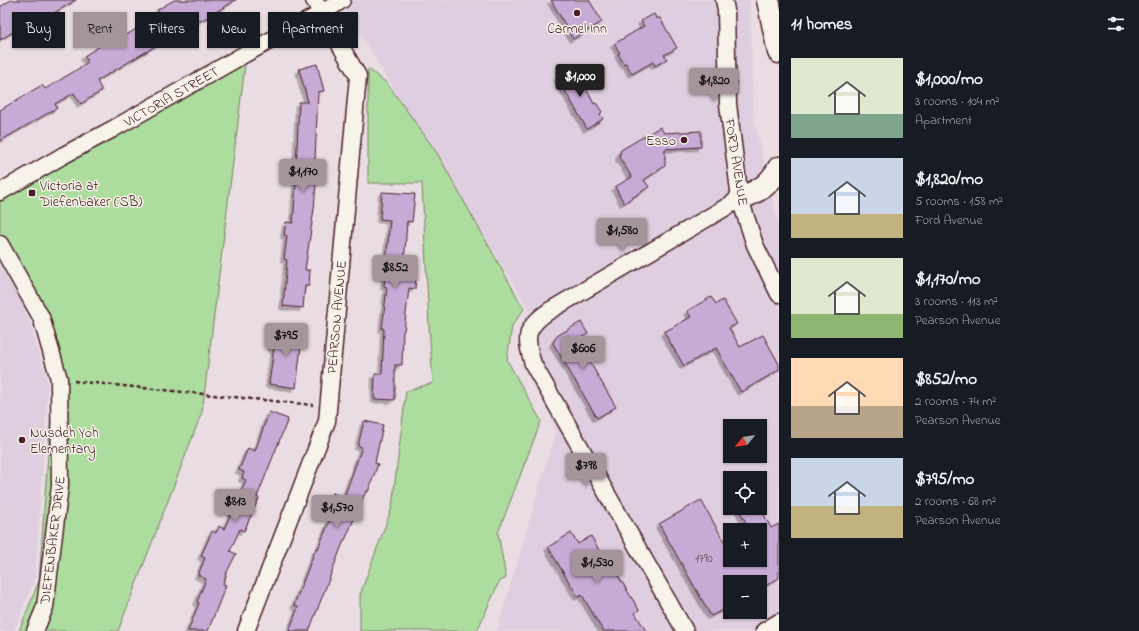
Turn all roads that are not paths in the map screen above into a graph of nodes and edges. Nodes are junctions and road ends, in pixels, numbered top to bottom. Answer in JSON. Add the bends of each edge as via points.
{"nodes":[{"id":1,"x":342,"y":0,"type":"edge"},
{"id":2,"x":724,"y":0,"type":"edge"},
{"id":3,"x":768,"y":0,"type":"edge"},
{"id":4,"x":318,"y":7,"type":"edge"},
{"id":5,"x":779,"y":52,"type":"edge"},
{"id":6,"x":779,"y":168,"type":"edge"},
{"id":7,"x":771,"y":191,"type":"edge"},
{"id":8,"x":0,"y":192,"type":"edge"},
{"id":9,"x":740,"y":199,"type":"junction"},
{"id":10,"x":0,"y":244,"type":"edge"},
{"id":11,"x":779,"y":294,"type":"edge"},
{"id":12,"x":779,"y":622,"type":"edge"},
{"id":13,"x":35,"y":631,"type":"edge"},
{"id":14,"x":246,"y":631,"type":"edge"},
{"id":15,"x":685,"y":631,"type":"edge"},
{"id":16,"x":764,"y":631,"type":"edge"}],
"edges":[{"from":1,"to":4,"type":"street","name":"VICTORIA STREET"},
{"from":2,"to":9,"type":"street","name":"FORD AVENUE","via":[[728,104]]},
{"from":3,"to":5,"type":"highway"},
{"from":4,"to":8,"type":"street","name":"VICTORIA STREET","via":[[245,54]]},
{"from":4,"to":14,"type":"street","name":"PEARSON AVENUE","via":[[358,76],[327,421]]},
{"from":6,"to":7,"type":"highway"},
{"from":7,"to":9,"type":"highway"},
{"from":9,"to":11,"type":"street","name":"FORD AVENUE","via":[[754,245]]},
{"from":9,"to":15,"type":"street","via":[[549,311],[537,319],[528,332],[528,348],[533,364]]},
{"from":10,"to":13,"type":"street","name":"DIEFENBAKER DRIVE","via":[[41,317],[59,379],[60,486],[45,607]]},
{"from":12,"to":16,"type":"street"}]}
